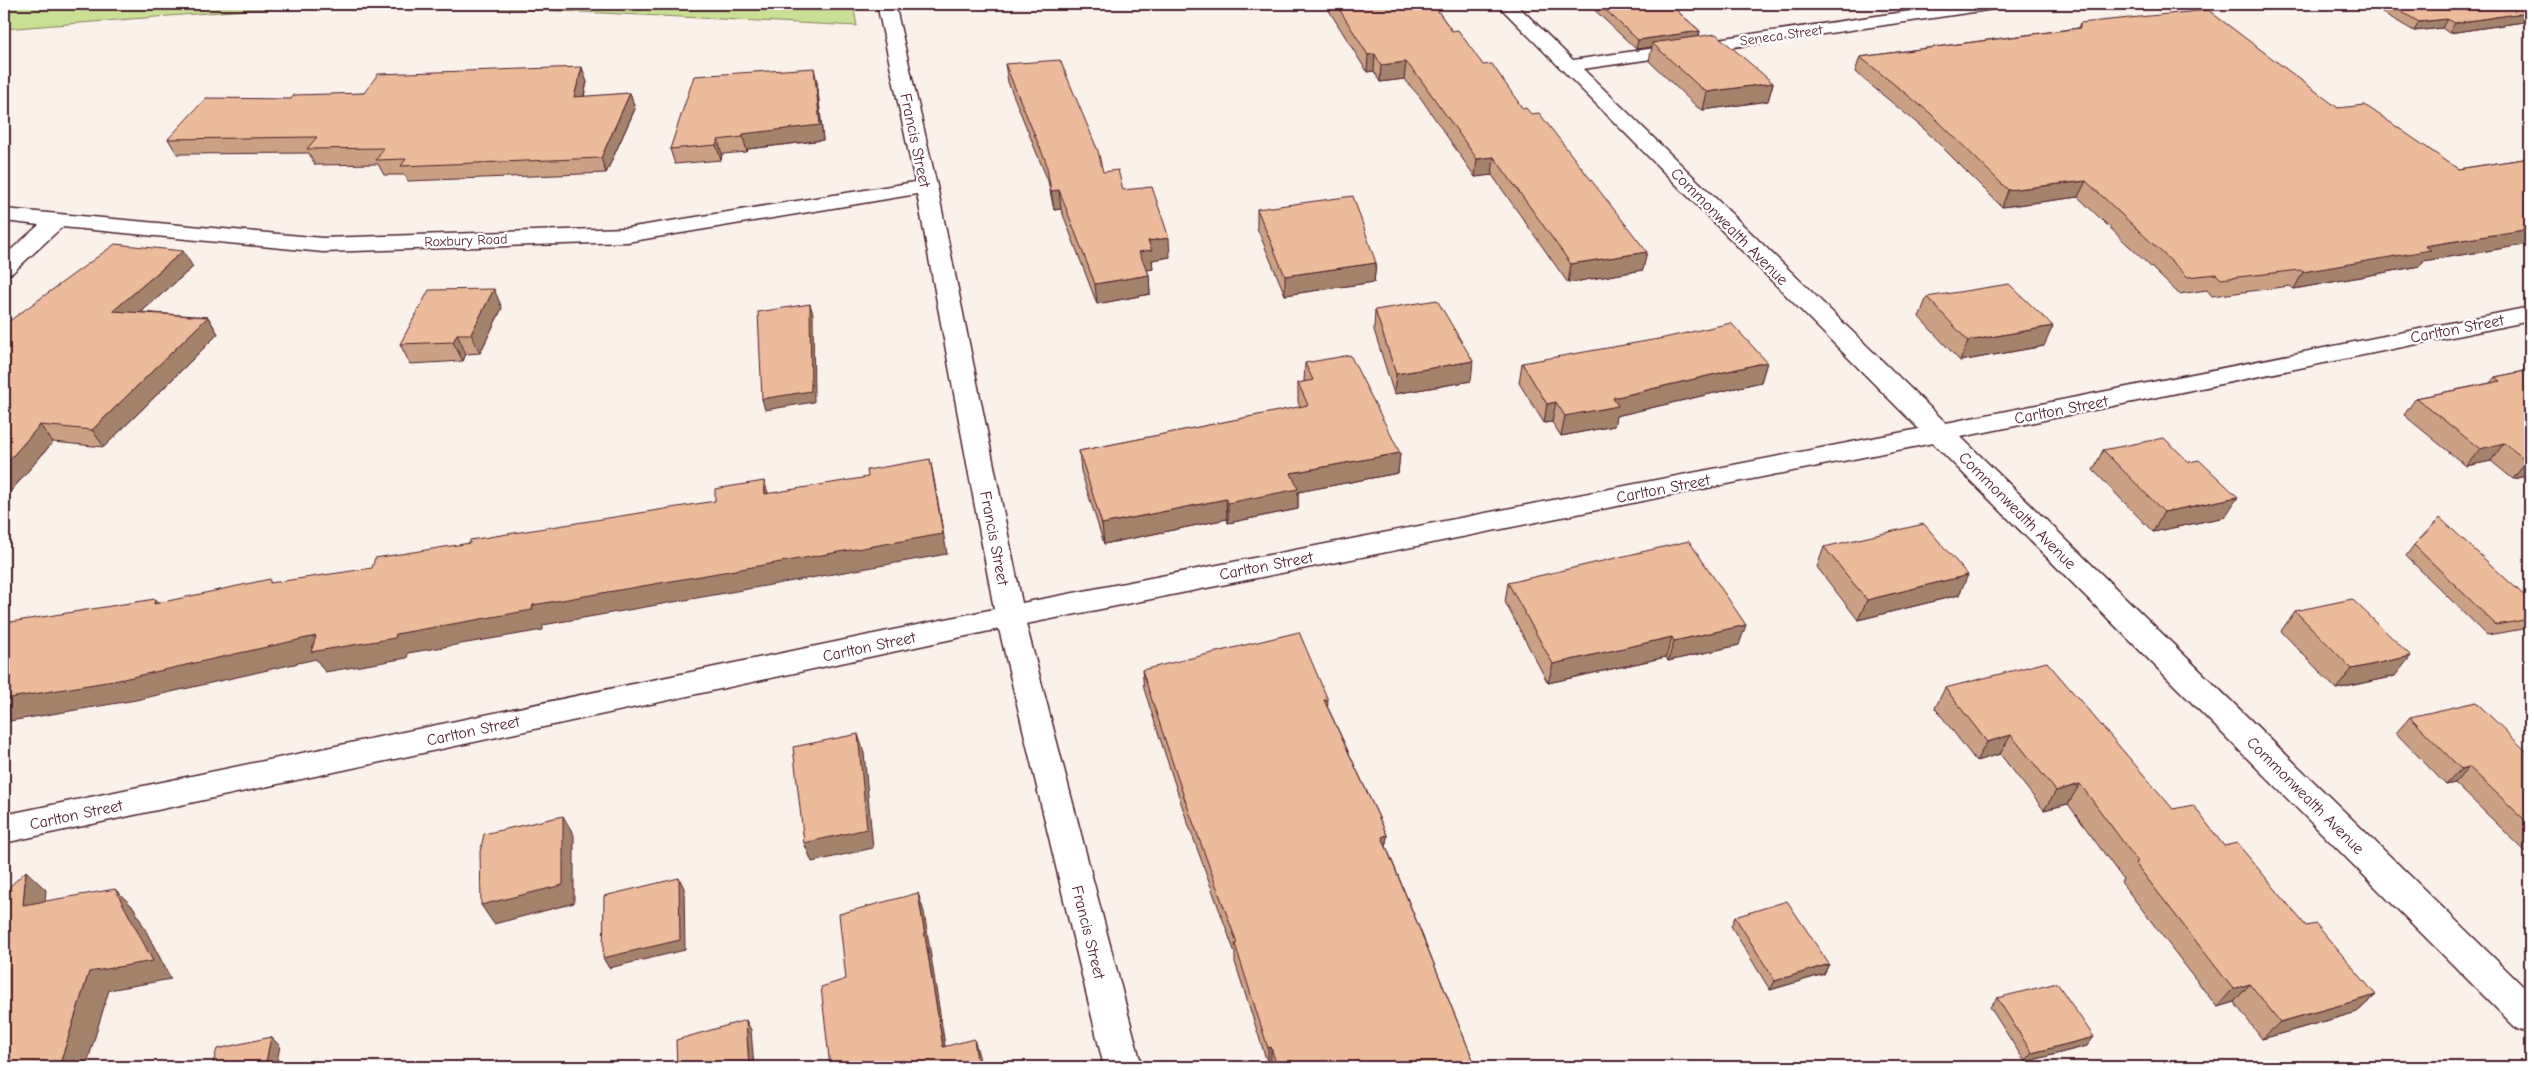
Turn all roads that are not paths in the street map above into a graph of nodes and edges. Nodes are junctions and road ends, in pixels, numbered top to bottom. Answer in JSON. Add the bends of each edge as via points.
{"nodes":[{"id":1,"x":886,"y":4,"type":"edge"},
{"id":2,"x":1506,"y":4,"type":"edge"},
{"id":3,"x":1994,"y":4,"type":"edge"},
{"id":4,"x":1568,"y":66,"type":"junction"},
{"id":5,"x":926,"y":186,"type":"junction"},
{"id":6,"x":4,"y":215,"type":"edge"},
{"id":7,"x":57,"y":220,"type":"junction"},
{"id":8,"x":4,"y":268,"type":"edge"},
{"id":9,"x":2530,"y":314,"type":"edge"},
{"id":10,"x":1940,"y":433,"type":"junction"},
{"id":11,"x":1010,"y":616,"type":"junction"},
{"id":12,"x":4,"y":829,"type":"edge"},
{"id":13,"x":2530,"y":1017,"type":"edge"},
{"id":14,"x":1123,"y":1067,"type":"edge"}],
"edges":[{"from":1,"to":5,"type":"street","name":"Francis Street"},
{"from":2,"to":4,"type":"street","name":"Commonwealth Avenue"},
{"from":3,"to":4,"type":"street","name":"Seneca Street"},
{"from":4,"to":10,"type":"street","name":"Commonwealth Avenue"},
{"from":5,"to":7,"type":"street","name":"Roxbury Road","via":[[627,235],[323,245]]},
{"from":5,"to":11,"type":"street","name":"Francis Street"},
{"from":6,"to":7,"type":"street","name":"Roxbury Road"},
{"from":7,"to":8,"type":"street"},
{"from":9,"to":10,"type":"street","name":"Carlton Street"},
{"from":10,"to":11,"type":"street","name":"Carlton Street"},
{"from":10,"to":13,"type":"street","name":"Commonwealth Avenue"},
{"from":11,"to":12,"type":"street","name":"Carlton Street"},
{"from":11,"to":14,"type":"street","name":"Francis Street"}]}
